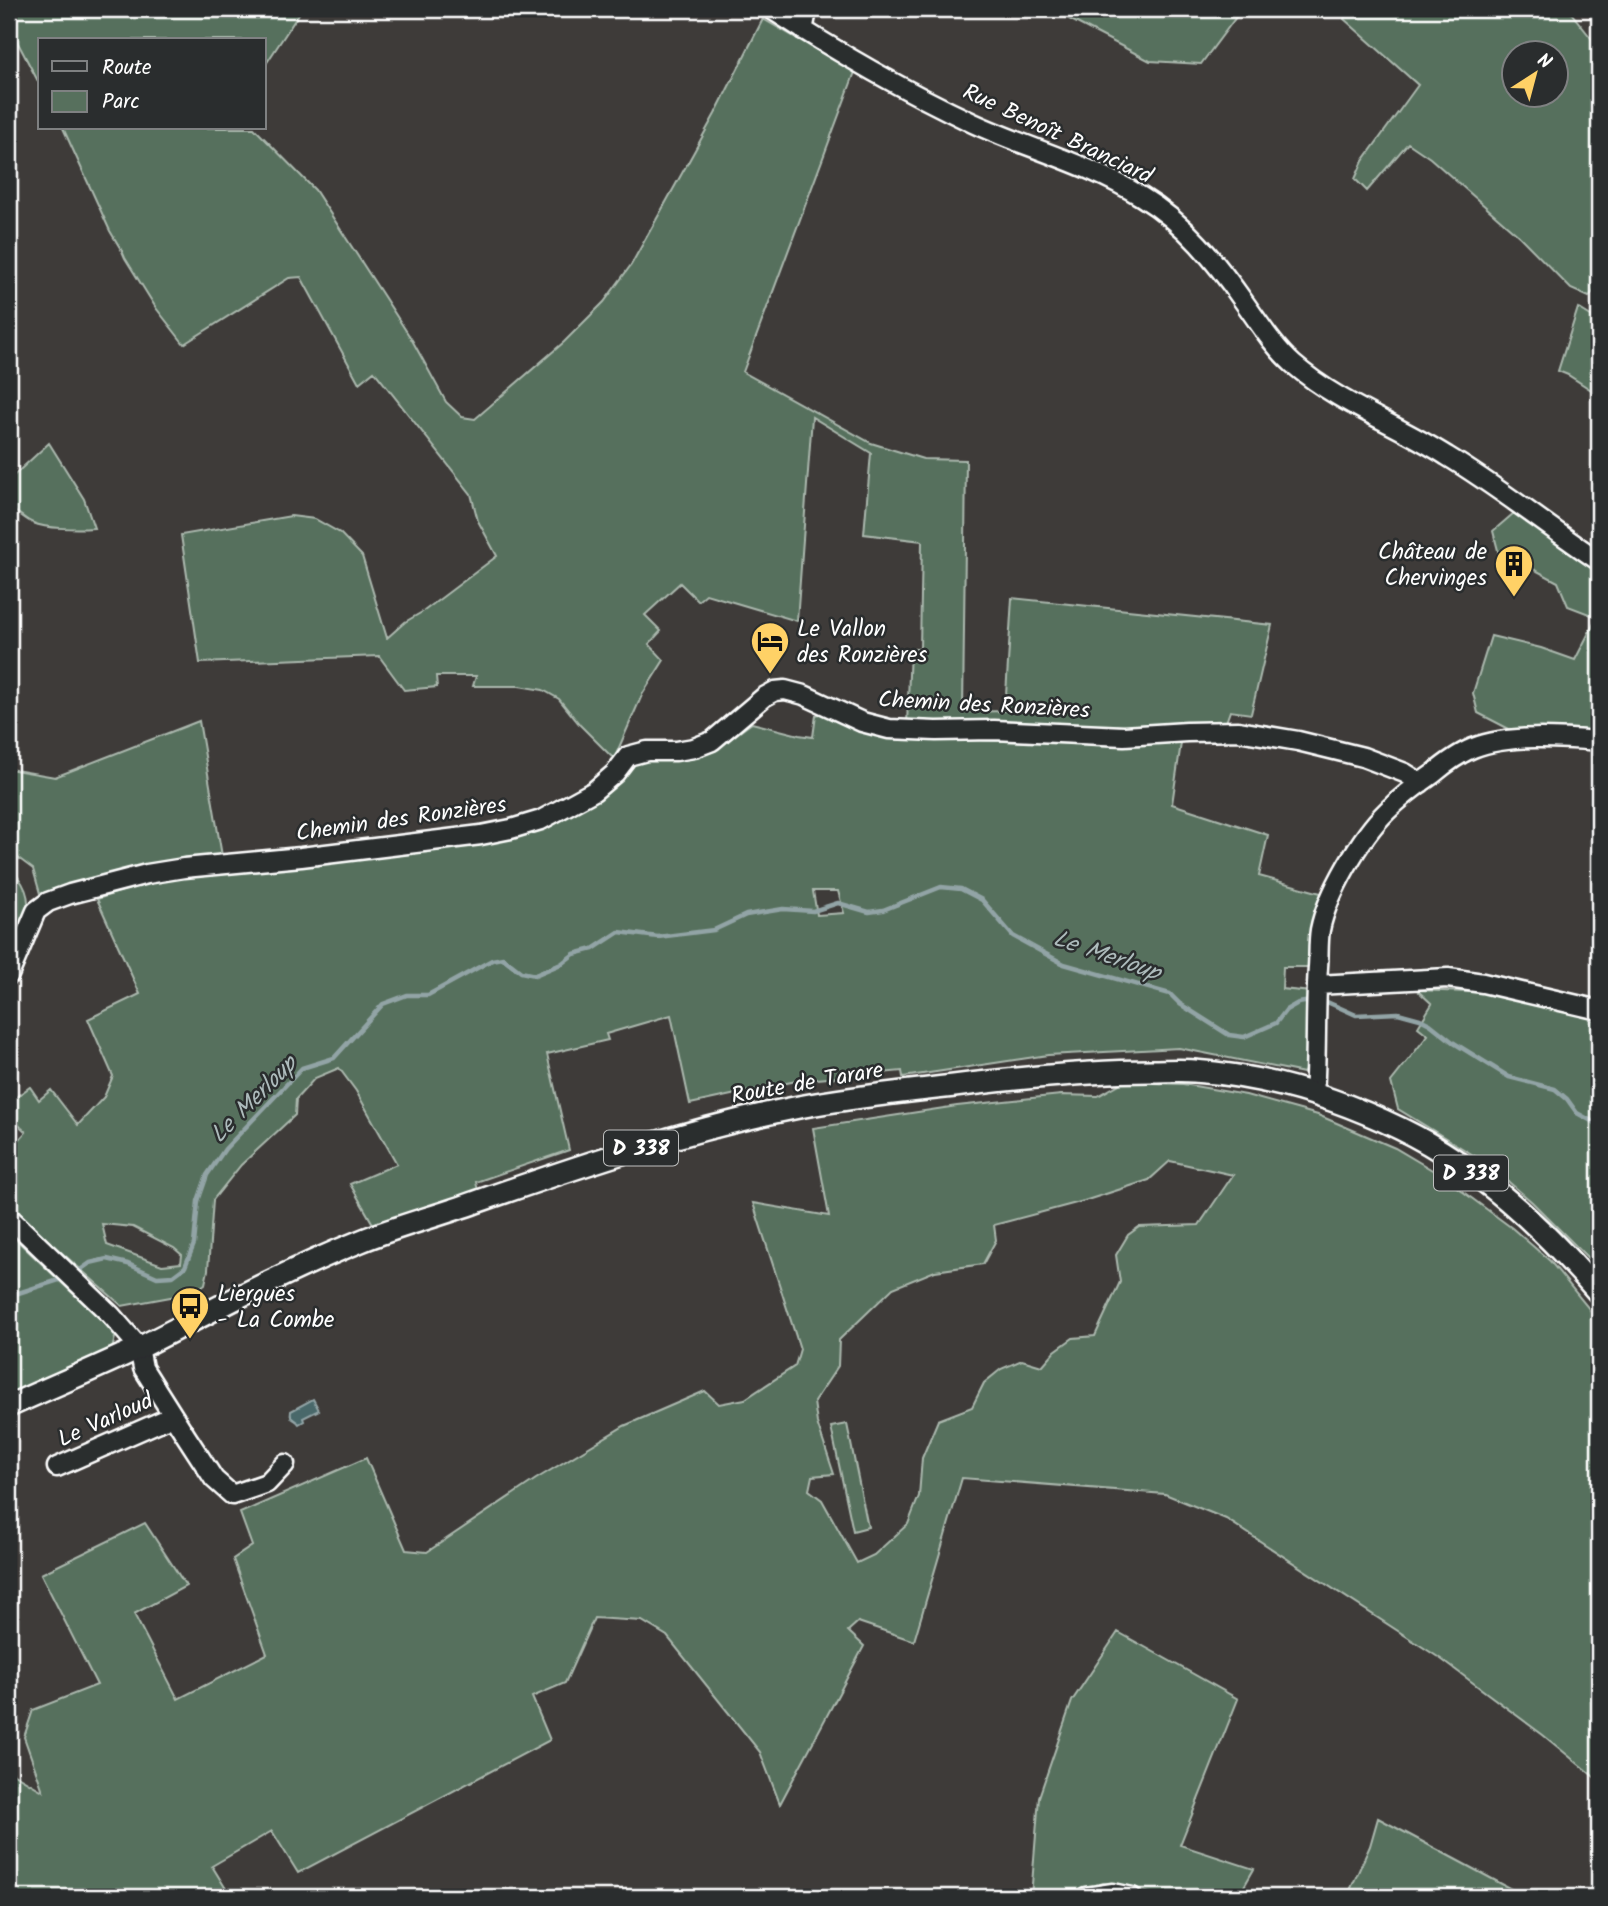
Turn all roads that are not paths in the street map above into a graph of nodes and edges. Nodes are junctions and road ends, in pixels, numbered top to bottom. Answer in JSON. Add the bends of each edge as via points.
{"nodes":[{"id":1,"x":771,"y":9,"type":"edge"},
{"id":2,"x":805,"y":9,"type":"edge"},
{"id":3,"x":803,"y":30,"type":"junction"},
{"id":4,"x":1599,"y":561,"type":"edge"},
{"id":5,"x":1599,"y":741,"type":"edge"},
{"id":6,"x":1420,"y":783,"type":"junction"},
{"id":7,"x":9,"y":975,"type":"edge"},
{"id":8,"x":1317,"y":988,"type":"junction"},
{"id":9,"x":1599,"y":1010,"type":"edge"},
{"id":10,"x":1314,"y":1095,"type":"junction"},
{"id":11,"x":9,"y":1217,"type":"edge"},
{"id":12,"x":1599,"y":1293,"type":"edge"},
{"id":13,"x":139,"y":1348,"type":"junction"},
{"id":14,"x":9,"y":1406,"type":"edge"},
{"id":15,"x":173,"y":1416,"type":"junction"},
{"id":16,"x":285,"y":1464,"type":"dead end"},
{"id":17,"x":57,"y":1467,"type":"dead end"},
{"id":18,"x":1086,"y":1897,"type":"edge"},
{"id":19,"x":1132,"y":1897,"type":"edge"}],
"edges":[{"from":1,"to":3,"type":"street","name":"Rue Benoît Branciard"},
{"from":2,"to":3,"type":"street"},
{"from":3,"to":4,"type":"street","name":"Rue Benoît Branciard","via":[[974,124],[1104,176],[1170,215],[1221,269],[1292,363],[1324,388],[1448,456]]},
{"from":5,"to":6,"type":"street","via":[[1501,741],[1474,747]]},
{"from":6,"to":7,"type":"street","name":"Chemin des Ronzières","via":[[1363,757],[1238,731],[1124,736],[889,729],[862,722],[804,695],[775,691],[712,741],[694,748],[628,756],[594,791],[541,820],[511,829],[184,868],[48,902],[37,911]]},
{"from":6,"to":8,"type":"street","via":[[1386,812],[1338,884],[1320,931]]},
{"from":8,"to":9,"type":"street","via":[[1448,978]]},
{"from":8,"to":10,"type":"street"},
{"from":10,"to":12,"type":"main road","name":"Route de Tarare","number":"D 338","via":[[1401,1129],[1465,1168],[1512,1203]]},
{"from":10,"to":13,"type":"main road","name":"Route de Tarare","number":"D 338","via":[[1245,1077],[1192,1071],[1100,1071],[888,1094],[776,1112],[713,1126],[561,1173],[369,1238],[287,1272]]},
{"from":11,"to":13,"type":"street"},
{"from":13,"to":14,"type":"main road","name":"Route de Tarare","number":"D 338"},
{"from":13,"to":15,"type":"street","via":[[144,1368]]},
{"from":15,"to":16,"type":"street","via":[[214,1479],[232,1495],[267,1483]]},
{"from":15,"to":17,"type":"street","name":"Le Varloud"},
{"from":18,"to":19,"type":"street","via":[[1113,1893]]}]}
